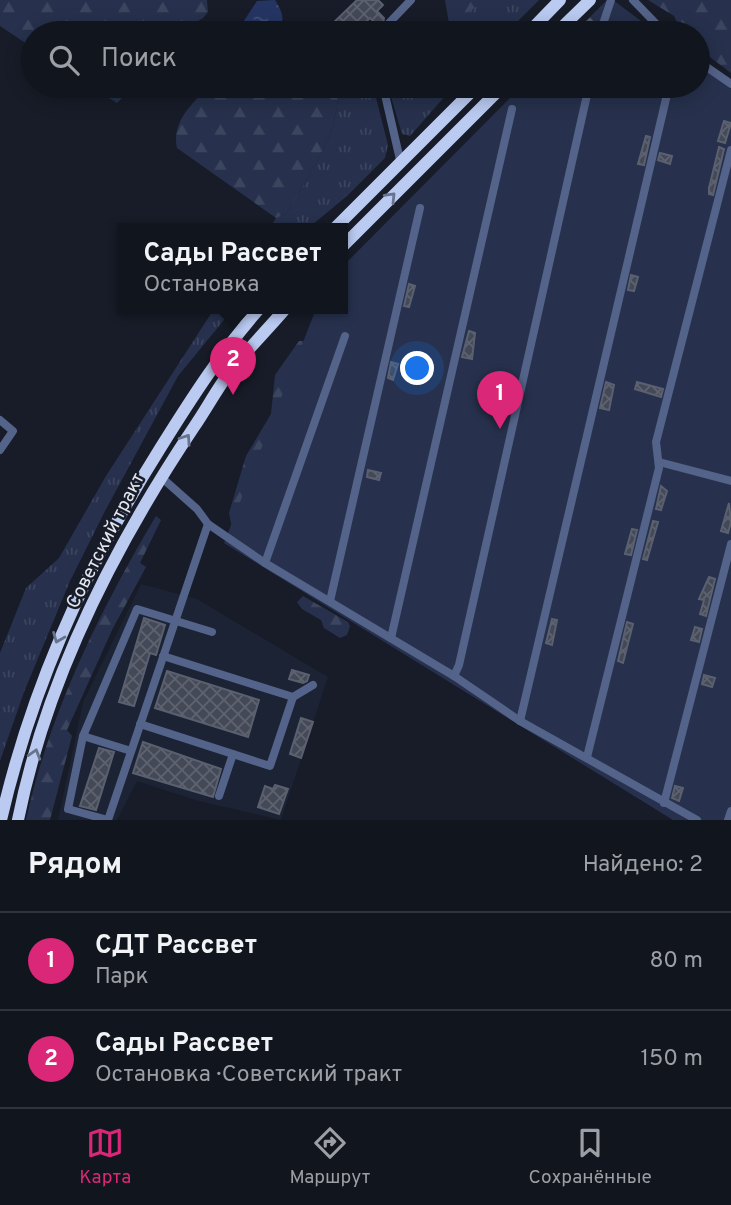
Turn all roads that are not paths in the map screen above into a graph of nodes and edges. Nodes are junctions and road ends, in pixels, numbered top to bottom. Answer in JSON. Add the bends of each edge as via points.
{"nodes":[{"id":1,"x":411,"y":0,"type":"edge"},
{"id":2,"x":560,"y":0,"type":"edge"},
{"id":3,"x":590,"y":0,"type":"edge"},
{"id":4,"x":611,"y":0,"type":"edge"},
{"id":5,"x":633,"y":0,"type":"edge"},
{"id":6,"x":391,"y":21,"type":"edge"},
{"id":7,"x":540,"y":21,"type":"edge"},
{"id":8,"x":568,"y":21,"type":"edge"},
{"id":9,"x":604,"y":21,"type":"edge"},
{"id":10,"x":653,"y":21,"type":"edge"},
{"id":11,"x":710,"y":69,"type":"edge"},
{"id":12,"x":731,"y":84,"type":"edge"},
{"id":13,"x":386,"y":98,"type":"edge"},
{"id":14,"x":465,"y":98,"type":"edge"},
{"id":15,"x":491,"y":98,"type":"edge"},
{"id":16,"x":586,"y":98,"type":"edge"},
{"id":17,"x":666,"y":98,"type":"edge"},
{"id":18,"x":512,"y":108,"type":"dead end"},
{"id":19,"x":731,"y":150,"type":"edge"},
{"id":20,"x":401,"y":164,"type":"junction"},
{"id":21,"x":420,"y":208,"type":"dead end"},
{"id":22,"x":340,"y":223,"type":"edge"},
{"id":23,"x":348,"y":241,"type":"edge"},
{"id":24,"x":255,"y":314,"type":"edge"},
{"id":25,"x":281,"y":314,"type":"edge"},
{"id":26,"x":345,"y":336,"type":"dead end"},
{"id":27,"x":0,"y":420,"type":"edge"},
{"id":28,"x":0,"y":450,"type":"edge"},
{"id":29,"x":659,"y":462,"type":"junction"},
{"id":30,"x":161,"y":477,"type":"junction"},
{"id":31,"x":731,"y":481,"type":"edge"},
{"id":32,"x":208,"y":524,"type":"junction"},
{"id":33,"x":731,"y":544,"type":"edge"},
{"id":34,"x":265,"y":563,"type":"junction"},
{"id":35,"x":330,"y":601,"type":"junction"},
{"id":36,"x":174,"y":621,"type":"junction"},
{"id":37,"x":212,"y":632,"type":"dead end"},
{"id":38,"x":391,"y":638,"type":"junction"},
{"id":39,"x":163,"y":656,"type":"junction"},
{"id":40,"x":454,"y":676,"type":"junction"},
{"id":41,"x":313,"y":685,"type":"dead end"},
{"id":42,"x":293,"y":697,"type":"junction"},
{"id":43,"x":520,"y":720,"type":"junction"},
{"id":44,"x":140,"y":724,"type":"junction"},
{"id":45,"x":83,"y":736,"type":"junction"},
{"id":46,"x":131,"y":751,"type":"junction"},
{"id":47,"x":233,"y":754,"type":"junction"},
{"id":48,"x":587,"y":757,"type":"junction"},
{"id":49,"x":219,"y":796,"type":"dead end"},
{"id":50,"x":664,"y":803,"type":"junction"},
{"id":51,"x":731,"y":811,"type":"edge"},
{"id":52,"x":1,"y":820,"type":"edge"},
{"id":53,"x":18,"y":820,"type":"edge"},
{"id":54,"x":108,"y":820,"type":"edge"},
{"id":55,"x":697,"y":820,"type":"edge"},
{"id":56,"x":728,"y":820,"type":"edge"}],
"edges":[{"from":1,"to":6,"type":"street"},
{"from":2,"to":7,"type":"highway"},
{"from":3,"to":8,"type":"highway"},
{"from":4,"to":9,"type":"street"},
{"from":5,"to":10,"type":"street"},
{"from":11,"to":12,"type":"street"},
{"from":13,"to":20,"type":"street"},
{"from":14,"to":20,"type":"highway"},
{"from":23,"to":15,"type":"highway","one_way":true},
{"from":16,"to":40,"type":"street"},
{"from":17,"to":43,"type":"street"},
{"from":18,"to":38,"type":"street"},
{"from":19,"to":29,"type":"street","via":[[656,442]]},
{"from":20,"to":22,"type":"highway"},
{"from":21,"to":35,"type":"street"},
{"from":24,"to":52,"type":"highway","name":"Советский тракт","one_way":true,"via":[[196,391],[94,560],[34,704]]},
{"from":30,"to":25,"type":"highway","name":"Советский тракт","one_way":true,"via":[[232,370]]},
{"from":26,"to":34,"type":"street"},
{"from":27,"to":28,"type":"street","via":[[13,431]]},
{"from":29,"to":31,"type":"street"},
{"from":29,"to":48,"type":"street"},
{"from":30,"to":32,"type":"street"},
{"from":53,"to":30,"type":"highway","name":"Советский тракт","one_way":true,"via":[[48,710],[63,674],[115,561]]},
{"from":32,"to":34,"type":"street"},
{"from":32,"to":36,"type":"street"},
{"from":33,"to":50,"type":"street"},
{"from":34,"to":35,"type":"street"},
{"from":35,"to":38,"type":"street"},
{"from":36,"to":37,"type":"street"},
{"from":36,"to":39,"type":"street"},
{"from":36,"to":45,"type":"street","via":[[137,609]]},
{"from":38,"to":40,"type":"street"},
{"from":39,"to":42,"type":"street"},
{"from":39,"to":44,"type":"street"},
{"from":40,"to":43,"type":"street"},
{"from":41,"to":42,"type":"street"},
{"from":42,"to":47,"type":"street","via":[[270,766]]},
{"from":43,"to":48,"type":"street"},
{"from":44,"to":46,"type":"street"},
{"from":44,"to":47,"type":"street"},
{"from":45,"to":46,"type":"street"},
{"from":45,"to":54,"type":"street","via":[[68,808]]},
{"from":46,"to":54,"type":"street"},
{"from":47,"to":49,"type":"street"},
{"from":48,"to":50,"type":"street"},
{"from":50,"to":55,"type":"street"},
{"from":51,"to":56,"type":"street"}]}
